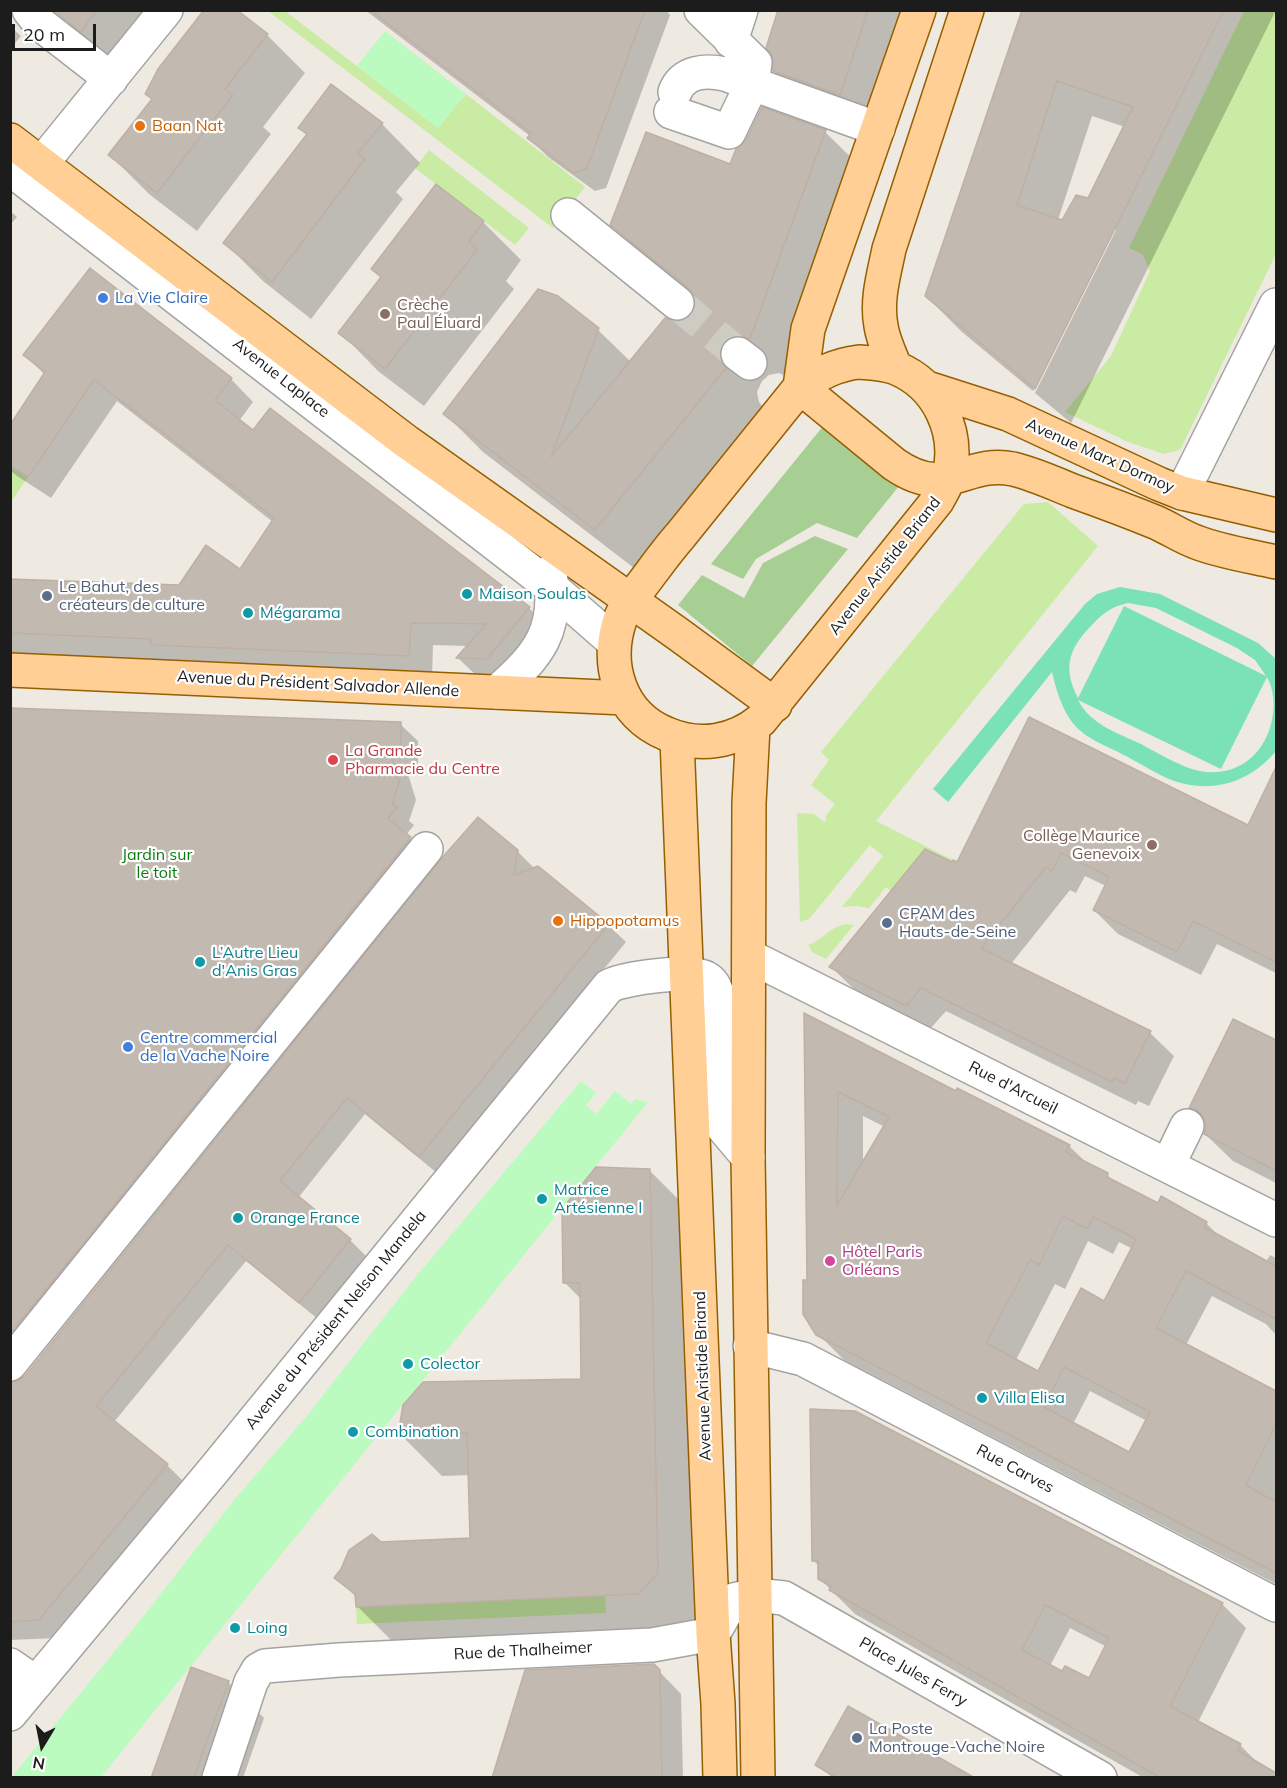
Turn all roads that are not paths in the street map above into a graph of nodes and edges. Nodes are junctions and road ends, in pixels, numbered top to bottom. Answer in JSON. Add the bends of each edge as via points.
{"nodes":[{"id":1,"x":29,"y":10,"type":"edge"},
{"id":2,"x":166,"y":10,"type":"edge"},
{"id":3,"x":701,"y":10,"type":"edge"},
{"id":4,"x":919,"y":10,"type":"edge"},
{"id":5,"x":967,"y":10,"type":"edge"},
{"id":6,"x":736,"y":26,"type":"edge"},
{"id":7,"x":111,"y":78,"type":"junction"},
{"id":8,"x":752,"y":84,"type":"junction"},
{"id":9,"x":878,"y":129,"type":"junction"},
{"id":10,"x":10,"y":140,"type":"edge"},
{"id":11,"x":42,"y":163,"type":"junction"},
{"id":12,"x":10,"y":169,"type":"edge"},
{"id":13,"x":568,"y":215,"type":"dead end"},
{"id":14,"x":677,"y":303,"type":"tunnel mouth"},
{"id":15,"x":1276,"y":305,"type":"edge"},
{"id":16,"x":895,"y":367,"type":"junction"},
{"id":17,"x":800,"y":387,"type":"junction"},
{"id":18,"x":927,"y":388,"type":"junction"},
{"id":19,"x":949,"y":478,"type":"junction"},
{"id":20,"x":1182,"y":493,"type":"junction"},
{"id":21,"x":1276,"y":514,"type":"edge"},
{"id":22,"x":1168,"y":529,"type":"junction"},
{"id":23,"x":543,"y":540,"type":"junction"},
{"id":24,"x":1276,"y":562,"type":"edge"},
{"id":25,"x":551,"y":587,"type":"junction"},
{"id":26,"x":630,"y":602,"type":"junction"},
{"id":27,"x":614,"y":642,"type":"junction"},
{"id":28,"x":10,"y":670,"type":"edge"},
{"id":29,"x":497,"y":692,"type":"junction"},
{"id":30,"x":625,"y":698,"type":"junction"},
{"id":31,"x":764,"y":716,"type":"junction"},
{"id":32,"x":677,"y":738,"type":"junction"},
{"id":33,"x":426,"y":849,"type":"dead end"},
{"id":34,"x":749,"y":956,"type":"junction"},
{"id":35,"x":688,"y":975,"type":"junction"},
{"id":36,"x":1187,"y":1126,"type":"dead end"},
{"id":37,"x":748,"y":1157,"type":"junction"},
{"id":38,"x":1168,"y":1165,"type":"junction"},
{"id":39,"x":1276,"y":1220,"type":"edge"},
{"id":40,"x":750,"y":1346,"type":"junction"},
{"id":41,"x":10,"y":1364,"type":"edge"},
{"id":42,"x":755,"y":1595,"type":"junction"},
{"id":43,"x":1276,"y":1605,"type":"edge"},
{"id":44,"x":713,"y":1631,"type":"junction"},
{"id":45,"x":23,"y":1674,"type":"edge"},
{"id":46,"x":10,"y":1714,"type":"edge"},
{"id":47,"x":208,"y":1778,"type":"edge"},
{"id":48,"x":219,"y":1778,"type":"edge"},
{"id":49,"x":720,"y":1778,"type":"edge"},
{"id":50,"x":758,"y":1778,"type":"edge"},
{"id":51,"x":1100,"y":1778,"type":"edge"}],
"edges":[{"from":1,"to":7,"type":"street","via":[[39,23]]},
{"from":2,"to":7,"type":"street"},
{"from":3,"to":6,"type":"street"},
{"from":4,"to":9,"type":"main road"},
{"from":5,"to":16,"type":"main road","via":[[889,249],[881,285],[881,329]]},
{"from":6,"to":8,"type":"street","via":[[755,63]]},
{"from":7,"to":11,"type":"street"},
{"from":8,"to":8,"type":"street","via":[[711,72],[698,73],[685,77],[678,85],[673,102],[729,132]]},
{"from":8,"to":9,"type":"street"},
{"from":9,"to":17,"type":"main road","via":[[808,329]]},
{"from":10,"to":11,"type":"main road","name":"Avenue Laplace"},
{"from":11,"to":23,"type":"main road","name":"Avenue Laplace","via":[[397,435]]},
{"from":12,"to":25,"type":"street","name":"Avenue Laplace"},
{"from":13,"to":14,"type":"street"},
{"from":15,"to":20,"type":"street"},
{"from":16,"to":17,"type":"main road","name":"Avenue Aristide Briand","via":[[875,363],[840,365],[822,371]]},
{"from":16,"to":18,"type":"main road","name":"Avenue Aristide Briand"},
{"from":17,"to":19,"type":"main road","via":[[907,473],[934,481]]},
{"from":17,"to":26,"type":"main road","name":"Avenue Aristide Briand"},
{"from":18,"to":19,"type":"main road","name":"Avenue Aristide Briand","via":[[950,431]]},
{"from":18,"to":20,"type":"main road","name":"Avenue Marx Dormoy","via":[[1008,414]]},
{"from":19,"to":22,"type":"main road","via":[[1011,469]]},
{"from":19,"to":31,"type":"main road","name":"Avenue Aristide Briand","via":[[931,510]]},
{"from":20,"to":21,"type":"main road","name":"Avenue Marx Dormoy"},
{"from":20,"to":22,"type":"main road"},
{"from":22,"to":24,"type":"main road","via":[[1206,545]]},
{"from":23,"to":25,"type":"street"},
{"from":23,"to":26,"type":"main road","name":"Avenue Laplace"},
{"from":25,"to":27,"type":"street","name":"Avenue Laplace"},
{"from":25,"to":29,"type":"street","via":[[548,628],[540,647]]},
{"from":26,"to":27,"type":"main road","name":"Avenue Aristide Briand"},
{"from":26,"to":31,"type":"main road","name":"Avenue Laplace","via":[[678,634]]},
{"from":27,"to":30,"type":"main road","name":"Avenue Aristide Briand","via":[[615,670]]},
{"from":28,"to":29,"type":"main road","name":"Avenue du Président Salvador Allende"},
{"from":29,"to":30,"type":"main road","name":"Avenue du Président Salvador Allende"},
{"from":30,"to":32,"type":"main road","name":"Avenue Aristide Briand","via":[[646,723]]},
{"from":31,"to":32,"type":"main road","name":"Avenue Aristide Briand","via":[[738,734],[709,742]]},
{"from":31,"to":34,"type":"main road","via":[[749,803]]},
{"from":32,"to":35,"type":"main road","name":"Avenue Aristide Briand"},
{"from":33,"to":41,"type":"street"},
{"from":34,"to":37,"type":"main road"},
{"from":34,"to":38,"type":"street","name":"Rue d'Arcueil"},
{"from":35,"to":37,"type":"street","via":[[707,978],[717,990],[721,1125]]},
{"from":35,"to":44,"type":"main road","name":"Avenue Aristide Briand"},
{"from":35,"to":45,"type":"street","name":"Avenue du Président Nelson Mandela","via":[[630,978],[609,986],[221,1462]]},
{"from":36,"to":38,"type":"street"},
{"from":37,"to":40,"type":"main road"},
{"from":38,"to":39,"type":"street","name":"Rue d'Arcueil"},
{"from":40,"to":42,"type":"main road"},
{"from":40,"to":43,"type":"street","name":"Rue Carves","via":[[803,1359]]},
{"from":42,"to":44,"type":"street","via":[[733,1600]]},
{"from":42,"to":50,"type":"main road"},
{"from":42,"to":51,"type":"street","name":"Place Jules Ferry","via":[[784,1598]]},
{"from":44,"to":47,"type":"street","via":[[278,1650],[263,1654],[253,1661],[237,1692]]},
{"from":44,"to":48,"type":"street","name":"Rue de Thalheimer","via":[[652,1645],[265,1666],[251,1682]]},
{"from":44,"to":49,"type":"main road","name":"Avenue Aristide Briand"},
{"from":45,"to":46,"type":"street","name":"Avenue du Président Nelson Mandela"}]}
